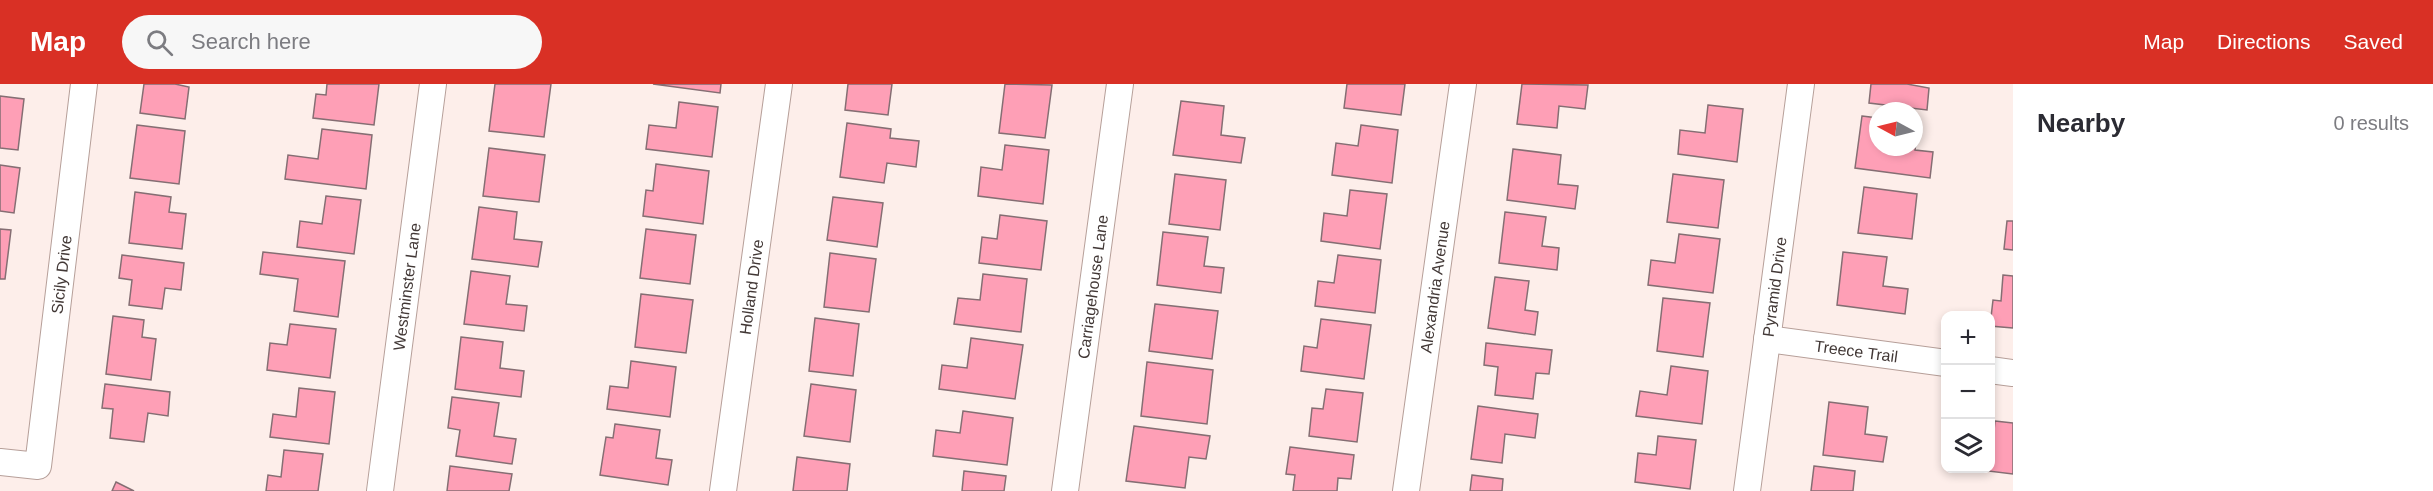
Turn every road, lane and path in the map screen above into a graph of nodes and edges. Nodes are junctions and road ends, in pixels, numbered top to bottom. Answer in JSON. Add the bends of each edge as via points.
{"nodes":[{"id":1,"x":84,"y":84,"type":"edge"},
{"id":2,"x":434,"y":84,"type":"edge"},
{"id":3,"x":779,"y":84,"type":"edge"},
{"id":4,"x":1120,"y":84,"type":"edge"},
{"id":5,"x":1463,"y":84,"type":"edge"},
{"id":6,"x":1801,"y":84,"type":"edge"},
{"id":7,"x":1767,"y":339,"type":"junction"},
{"id":8,"x":1941,"y":362,"type":"edge"},
{"id":9,"x":1995,"y":371,"type":"edge"},
{"id":10,"x":2013,"y":373,"type":"edge"},
{"id":11,"x":0,"y":462,"type":"edge"},
{"id":12,"x":380,"y":491,"type":"edge"},
{"id":13,"x":723,"y":491,"type":"edge"},
{"id":14,"x":1065,"y":491,"type":"edge"},
{"id":15,"x":1406,"y":491,"type":"edge"},
{"id":16,"x":1747,"y":491,"type":"edge"}],
"edges":[{"from":1,"to":11,"type":"street","name":"Sicily Drive","via":[[38,466]]},
{"from":2,"to":12,"type":"street","name":"Westminster Lane"},
{"from":3,"to":13,"type":"street","name":"Holland Drive"},
{"from":4,"to":14,"type":"street","name":"Carriagehouse Lane"},
{"from":5,"to":15,"type":"street","name":"Alexandria Avenue"},
{"from":6,"to":7,"type":"street","name":"Pyramid Drive"},
{"from":7,"to":8,"type":"street","name":"Treece Trail"},
{"from":7,"to":16,"type":"street","name":"Pyramid Drive"},
{"from":9,"to":10,"type":"street"}]}
